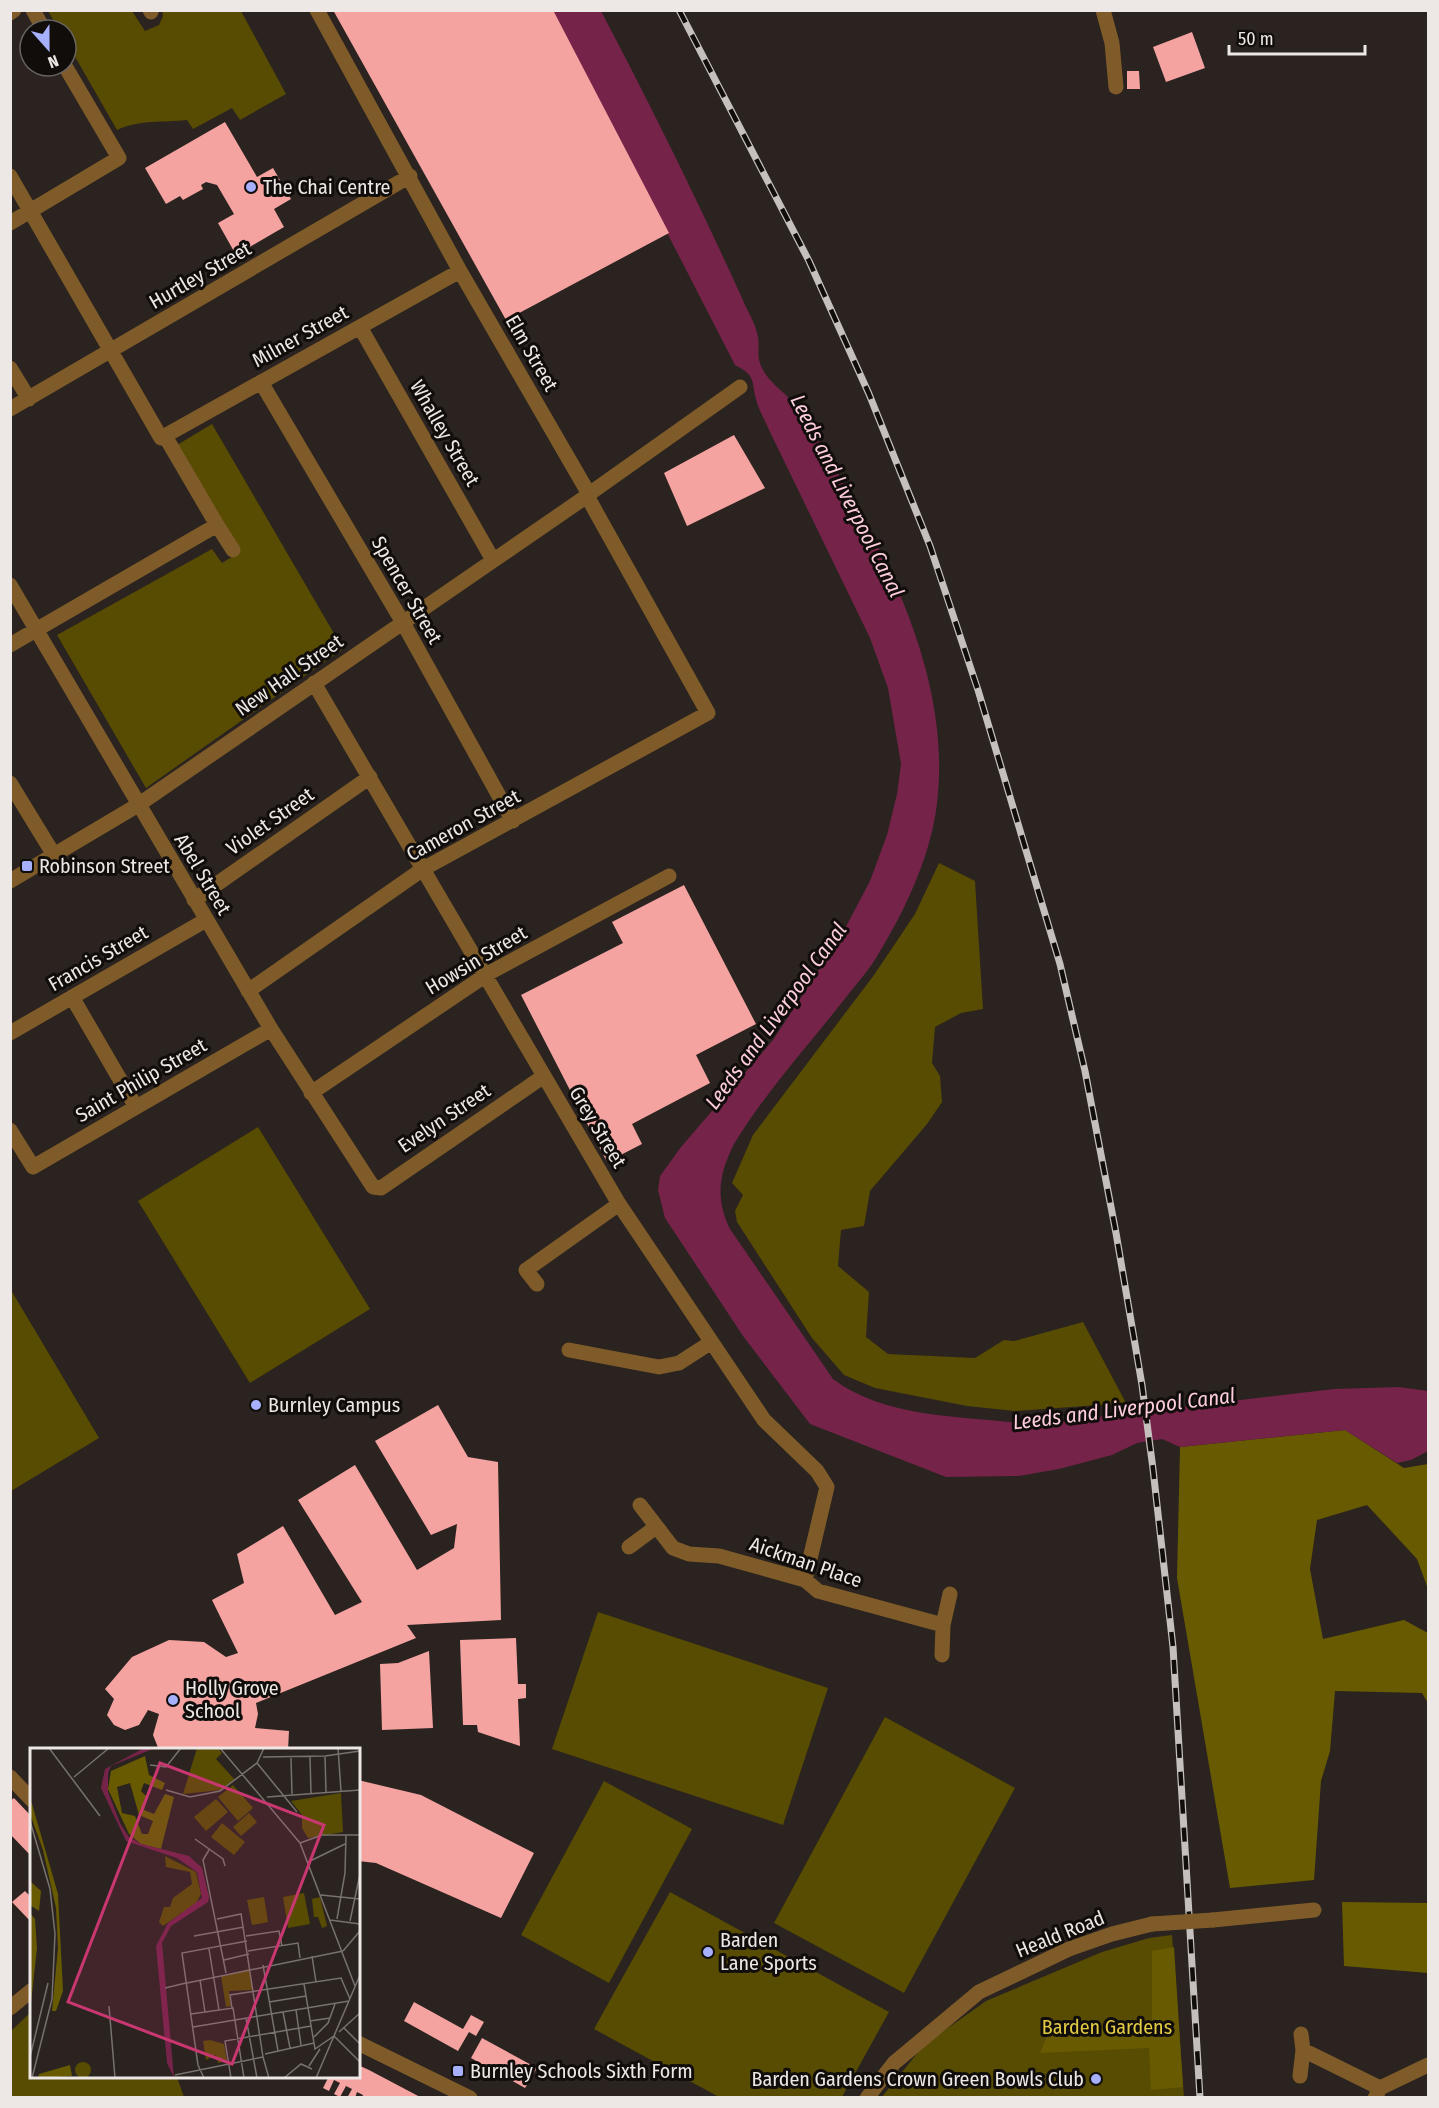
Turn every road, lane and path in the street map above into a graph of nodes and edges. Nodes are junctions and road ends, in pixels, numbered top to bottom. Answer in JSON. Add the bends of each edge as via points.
{"nodes":[{"id":1,"x":14,"y":10,"type":"edge"},
{"id":2,"x":317,"y":10,"type":"edge"},
{"id":3,"x":1103,"y":10,"type":"edge"},
{"id":4,"x":10,"y":13,"type":"edge"},
{"id":5,"x":72,"y":78,"type":"edge"},
{"id":6,"x":1116,"y":87,"type":"dead end"},
{"id":7,"x":10,"y":176,"type":"edge"},
{"id":8,"x":410,"y":176,"type":"junction"},
{"id":9,"x":31,"y":211,"type":"junction"},
{"id":10,"x":10,"y":223,"type":"edge"},
{"id":11,"x":460,"y":271,"type":"junction"},
{"id":12,"x":360,"y":327,"type":"junction"},
{"id":13,"x":111,"y":351,"type":"junction"},
{"id":14,"x":10,"y":368,"type":"edge"},
{"id":15,"x":261,"y":382,"type":"junction"},
{"id":16,"x":740,"y":387,"type":"dead end"},
{"id":17,"x":29,"y":399,"type":"junction"},
{"id":18,"x":10,"y":410,"type":"edge"},
{"id":19,"x":163,"y":437,"type":"junction"},
{"id":20,"x":588,"y":495,"type":"junction"},
{"id":21,"x":218,"y":525,"type":"junction"},
{"id":22,"x":233,"y":550,"type":"dead end"},
{"id":23,"x":493,"y":560,"type":"junction"},
{"id":24,"x":10,"y":585,"type":"edge"},
{"id":25,"x":402,"y":621,"type":"junction"},
{"id":26,"x":37,"y":629,"type":"junction"},
{"id":27,"x":10,"y":645,"type":"edge"},
{"id":28,"x":314,"y":683,"type":"junction"},
{"id":29,"x":708,"y":713,"type":"joint"},
{"id":30,"x":370,"y":777,"type":"junction"},
{"id":31,"x":10,"y":783,"type":"edge"},
{"id":32,"x":138,"y":805,"type":"junction"},
{"id":33,"x":513,"y":821,"type":"junction"},
{"id":34,"x":54,"y":855,"type":"junction"},
{"id":35,"x":423,"y":869,"type":"junction"},
{"id":36,"x":669,"y":876,"type":"dead end"},
{"id":37,"x":10,"y":881,"type":"edge"},
{"id":38,"x":194,"y":900,"type":"junction"},
{"id":39,"x":206,"y":920,"type":"junction"},
{"id":40,"x":486,"y":975,"type":"junction"},
{"id":41,"x":248,"y":992,"type":"junction"},
{"id":42,"x":72,"y":997,"type":"junction"},
{"id":43,"x":271,"y":1029,"type":"junction"},
{"id":44,"x":10,"y":1033,"type":"edge"},
{"id":45,"x":544,"y":1076,"type":"junction"},
{"id":46,"x":311,"y":1093,"type":"junction"},
{"id":47,"x":136,"y":1107,"type":"junction"},
{"id":48,"x":10,"y":1130,"type":"edge"},
{"id":49,"x":368,"y":1181,"type":"joint"},
{"id":50,"x":619,"y":1204,"type":"junction"},
{"id":51,"x":537,"y":1284,"type":"dead end"},
{"id":52,"x":710,"y":1343,"type":"junction"},
{"id":53,"x":569,"y":1350,"type":"dead end"},
{"id":54,"x":640,"y":1505,"type":"dead end"},
{"id":55,"x":656,"y":1527,"type":"junction"},
{"id":56,"x":629,"y":1547,"type":"dead end"},
{"id":57,"x":805,"y":1580,"type":"junction"},
{"id":58,"x":950,"y":1594,"type":"dead end"},
{"id":59,"x":943,"y":1624,"type":"junction"},
{"id":60,"x":942,"y":1656,"type":"dead end"},
{"id":61,"x":11,"y":1779,"type":"edge"},
{"id":62,"x":30,"y":1798,"type":"edge"},
{"id":63,"x":1314,"y":1910,"type":"dead end"},
{"id":64,"x":30,"y":1992,"type":"edge"},
{"id":65,"x":10,"y":2008,"type":"edge"},
{"id":66,"x":1301,"y":2034,"type":"dead end"},
{"id":67,"x":360,"y":2044,"type":"edge"},
{"id":68,"x":1303,"y":2050,"type":"junction"},
{"id":69,"x":1428,"y":2065,"type":"edge"},
{"id":70,"x":1300,"y":2076,"type":"dead end"},
{"id":71,"x":1378,"y":2093,"type":"edge"},
{"id":72,"x":470,"y":2097,"type":"edge"},
{"id":73,"x":867,"y":2097,"type":"edge"}],
"edges":[{"from":1,"to":4,"type":"street"},
{"from":2,"to":8,"type":"street","name":"Elm Street"},
{"from":3,"to":6,"type":"street","via":[[1112,43]]},
{"from":5,"to":9,"type":"street","via":[[119,158]]},
{"from":7,"to":9,"type":"street"},
{"from":8,"to":11,"type":"street","name":"Elm Street"},
{"from":8,"to":13,"type":"street","name":"Hurtley Street"},
{"from":9,"to":10,"type":"street"},
{"from":9,"to":13,"type":"street"},
{"from":11,"to":12,"type":"street","name":"Milner Street"},
{"from":11,"to":20,"type":"street","name":"Elm Street"},
{"from":12,"to":15,"type":"street","name":"Milner Street"},
{"from":12,"to":23,"type":"street","name":"Whalley Street"},
{"from":13,"to":17,"type":"street","name":"Hurtley Street"},
{"from":13,"to":19,"type":"street"},
{"from":14,"to":17,"type":"street"},
{"from":15,"to":19,"type":"street","name":"Milner Street"},
{"from":15,"to":25,"type":"street","name":"Spencer Street"},
{"from":16,"to":20,"type":"street","name":"New Hall Street"},
{"from":17,"to":18,"type":"street","name":"Hurtley Street"},
{"from":19,"to":21,"type":"street"},
{"from":20,"to":23,"type":"street","name":"New Hall Street"},
{"from":20,"to":29,"type":"street","name":"Elm Street"},
{"from":21,"to":22,"type":"street"},
{"from":21,"to":26,"type":"street"},
{"from":23,"to":25,"type":"street","name":"New Hall Street"},
{"from":24,"to":26,"type":"street","name":"Abel Street"},
{"from":25,"to":28,"type":"street","name":"New Hall Street"},
{"from":25,"to":33,"type":"street","name":"Spencer Street"},
{"from":26,"to":27,"type":"street"},
{"from":26,"to":32,"type":"street","name":"Abel Street"},
{"from":28,"to":30,"type":"street","name":"Grey Street"},
{"from":28,"to":32,"type":"street","name":"New Hall Street"},
{"from":29,"to":33,"type":"street","name":"Cameron Street"},
{"from":30,"to":35,"type":"street","name":"Grey Street"},
{"from":30,"to":38,"type":"street","name":"Violet Street"},
{"from":31,"to":34,"type":"street"},
{"from":32,"to":34,"type":"street","name":"New Hall Street"},
{"from":32,"to":38,"type":"street","name":"Abel Street"},
{"from":33,"to":35,"type":"street","name":"Cameron Street"},
{"from":34,"to":37,"type":"street","name":"New Hall Street"},
{"from":35,"to":40,"type":"street","name":"Grey Street"},
{"from":35,"to":41,"type":"street","name":"Cameron Street"},
{"from":36,"to":40,"type":"street","name":"Howsin Street"},
{"from":38,"to":39,"type":"street","name":"Abel Street"},
{"from":39,"to":41,"type":"street","name":"Abel Street"},
{"from":39,"to":42,"type":"street","name":"Francis Street"},
{"from":40,"to":45,"type":"street","name":"Grey Street"},
{"from":40,"to":46,"type":"street","name":"Howsin Street"},
{"from":41,"to":43,"type":"street","name":"Abel Street"},
{"from":42,"to":44,"type":"street","name":"Francis Street"},
{"from":42,"to":47,"type":"street"},
{"from":43,"to":46,"type":"street","name":"Abel Street"},
{"from":43,"to":47,"type":"street","name":"Saint Philip Street"},
{"from":45,"to":49,"type":"street","name":"Evelyn Street","via":[[381,1188],[372,1187]]},
{"from":45,"to":50,"type":"street","name":"Grey Street"},
{"from":46,"to":49,"type":"street","name":"Abel Street"},
{"from":47,"to":48,"type":"street","name":"Saint Philip Street","via":[[33,1167]]},
{"from":50,"to":51,"type":"street","via":[[526,1270]]},
{"from":50,"to":52,"type":"street","name":"Grey Street"},
{"from":52,"to":53,"type":"street","via":[[679,1363],[659,1367]]},
{"from":52,"to":57,"type":"street","name":"Grey Street","via":[[764,1420],[817,1471],[827,1487]]},
{"from":54,"to":55,"type":"street","name":"Aickman Place"},
{"from":55,"to":56,"type":"street"},
{"from":55,"to":57,"type":"street","name":"Aickman Place","via":[[673,1548],[689,1554],[720,1556]]},
{"from":57,"to":59,"type":"street","name":"Aickman Place","via":[[818,1592]]},
{"from":58,"to":59,"type":"street"},
{"from":59,"to":60,"type":"street"},
{"from":61,"to":62,"type":"street"},
{"from":63,"to":73,"type":"street","name":"Heald Road","bridge":true,"via":[[1152,1924],[1069,1950],[979,1992],[894,2063]]},
{"from":64,"to":65,"type":"street"},
{"from":66,"to":68,"type":"street"},
{"from":67,"to":72,"type":"street"},
{"from":68,"to":70,"type":"street"},
{"from":68,"to":71,"type":"street"},
{"from":69,"to":71,"type":"street"}]}
